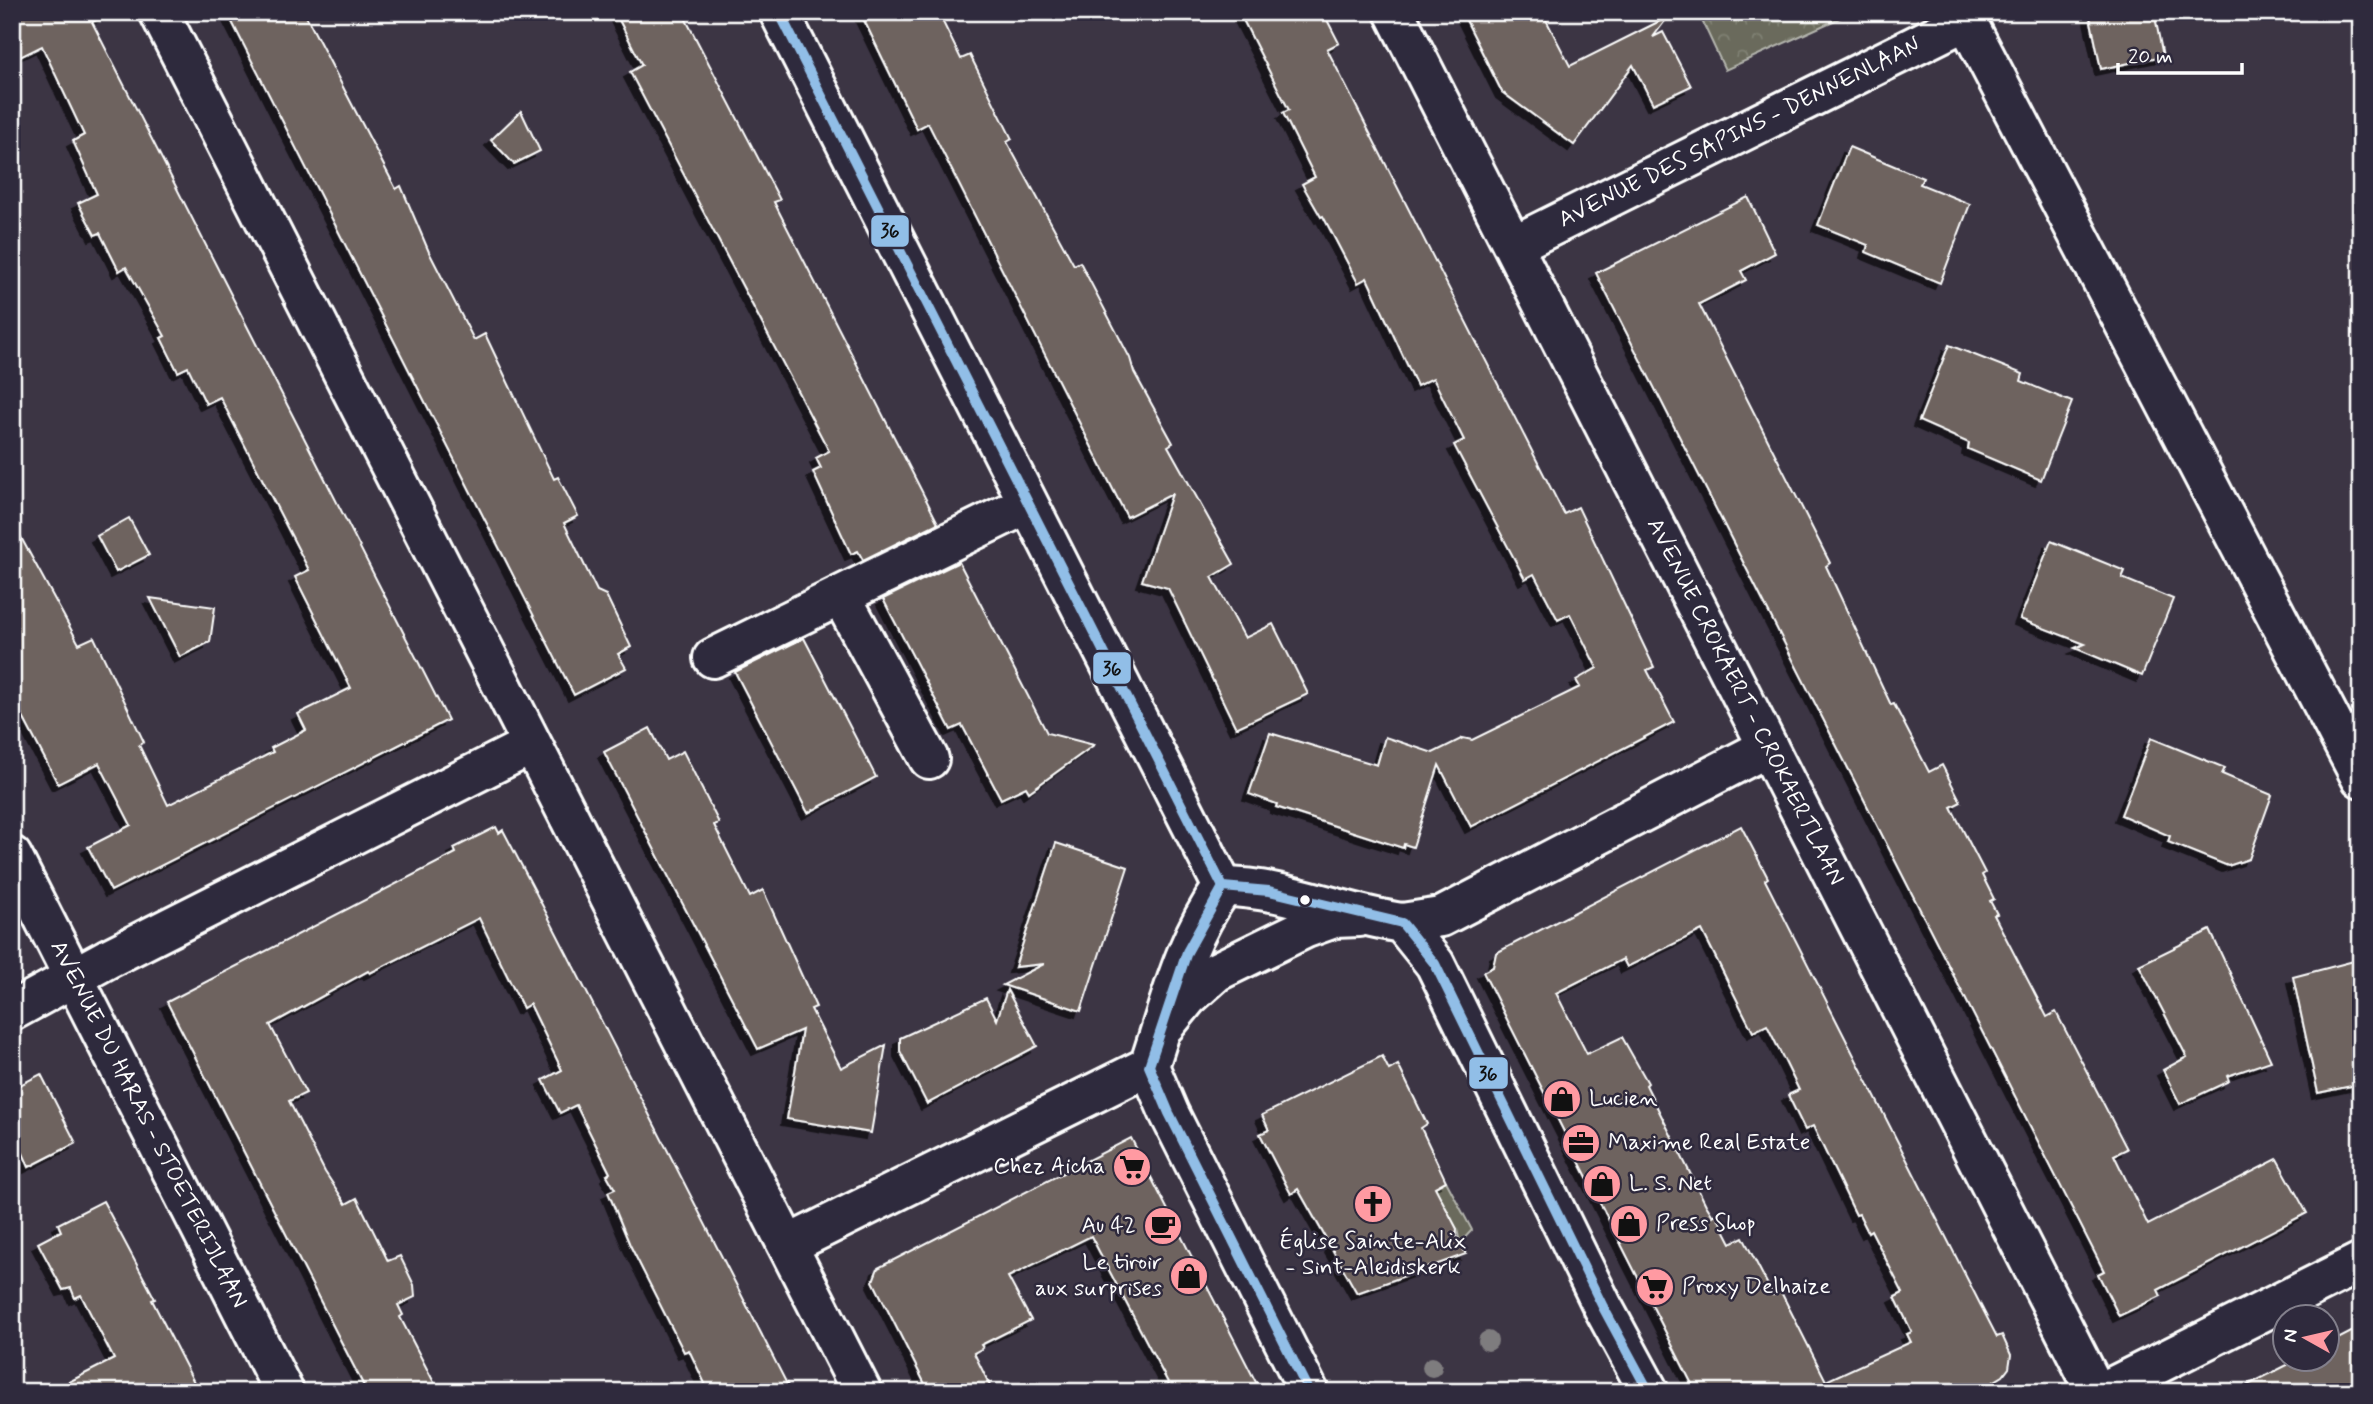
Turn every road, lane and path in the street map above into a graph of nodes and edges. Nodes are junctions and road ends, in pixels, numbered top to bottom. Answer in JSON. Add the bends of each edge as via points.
{"nodes":[{"id":1,"x":159,"y":12,"type":"edge"},
{"id":2,"x":779,"y":12,"type":"edge"},
{"id":3,"x":1394,"y":12,"type":"edge"},
{"id":4,"x":1964,"y":17,"type":"edge"},
{"id":5,"x":1514,"y":245,"type":"junction"},
{"id":6,"x":1027,"y":504,"type":"junction"},
{"id":7,"x":841,"y":596,"type":"junction"},
{"id":8,"x":713,"y":659,"type":"dead end"},
{"id":9,"x":531,"y":745,"type":"junction"},
{"id":10,"x":1768,"y":747,"type":"junction"},
{"id":11,"x":929,"y":759,"type":"dead end"},
{"id":12,"x":2361,"y":778,"type":"edge"},
{"id":13,"x":12,"y":856,"type":"edge"},
{"id":14,"x":1223,"y":887,"type":"junction"},
{"id":15,"x":1365,"y":917,"type":"junction"},
{"id":16,"x":1402,"y":923,"type":"junction"},
{"id":17,"x":74,"y":978,"type":"junction"},
{"id":18,"x":12,"y":1011,"type":"edge"},
{"id":19,"x":1161,"y":1030,"type":"junction"},
{"id":20,"x":1149,"y":1066,"type":"junction"},
{"id":21,"x":789,"y":1245,"type":"junction"},
{"id":22,"x":2361,"y":1262,"type":"edge"},
{"id":23,"x":284,"y":1392,"type":"edge"},
{"id":24,"x":862,"y":1392,"type":"edge"},
{"id":25,"x":1309,"y":1392,"type":"edge"},
{"id":26,"x":1649,"y":1392,"type":"edge"},
{"id":27,"x":2096,"y":1392,"type":"edge"},
{"id":28,"x":2102,"y":1392,"type":"edge"}],
"edges":[{"from":1,"to":9,"type":"street"},
{"from":2,"to":6,"type":"street"},
{"from":3,"to":5,"type":"street","name":"AVENUE CROKAERT - CROKAERTLAAN"},
{"from":4,"to":5,"type":"street","name":"AVENUE DES SAPINS - DENNENLAAN"},
{"from":4,"to":12,"type":"street"},
{"from":5,"to":10,"type":"street","name":"AVENUE CROKAERT - CROKAERTLAAN"},
{"from":6,"to":7,"type":"street"},
{"from":6,"to":14,"type":"street"},
{"from":7,"to":8,"type":"street"},
{"from":7,"to":11,"type":"street"},
{"from":9,"to":17,"type":"street"},
{"from":9,"to":21,"type":"street"},
{"from":10,"to":16,"type":"street","via":[[1441,917]]},
{"from":10,"to":27,"type":"street","name":"AVENUE CROKAERT - CROKAERTLAAN"},
{"from":13,"to":17,"type":"street","name":"AVENUE DU HARAS - STOETERIJLAAN"},
{"from":14,"to":15,"type":"street","via":[[1294,895]]},
{"from":14,"to":19,"type":"street","via":[[1200,919],[1184,954]]},
{"from":15,"to":16,"type":"street"},
{"from":15,"to":19,"type":"street","via":[[1334,918],[1306,928],[1216,972]]},
{"from":16,"to":26,"type":"street","via":[[1436,964]]},
{"from":17,"to":18,"type":"street"},
{"from":17,"to":23,"type":"street","name":"AVENUE DU HARAS - STOETERIJLAAN"},
{"from":19,"to":20,"type":"street"},
{"from":20,"to":21,"type":"street"},
{"from":20,"to":25,"type":"street"},
{"from":21,"to":24,"type":"street"},
{"from":22,"to":28,"type":"street"}]}
